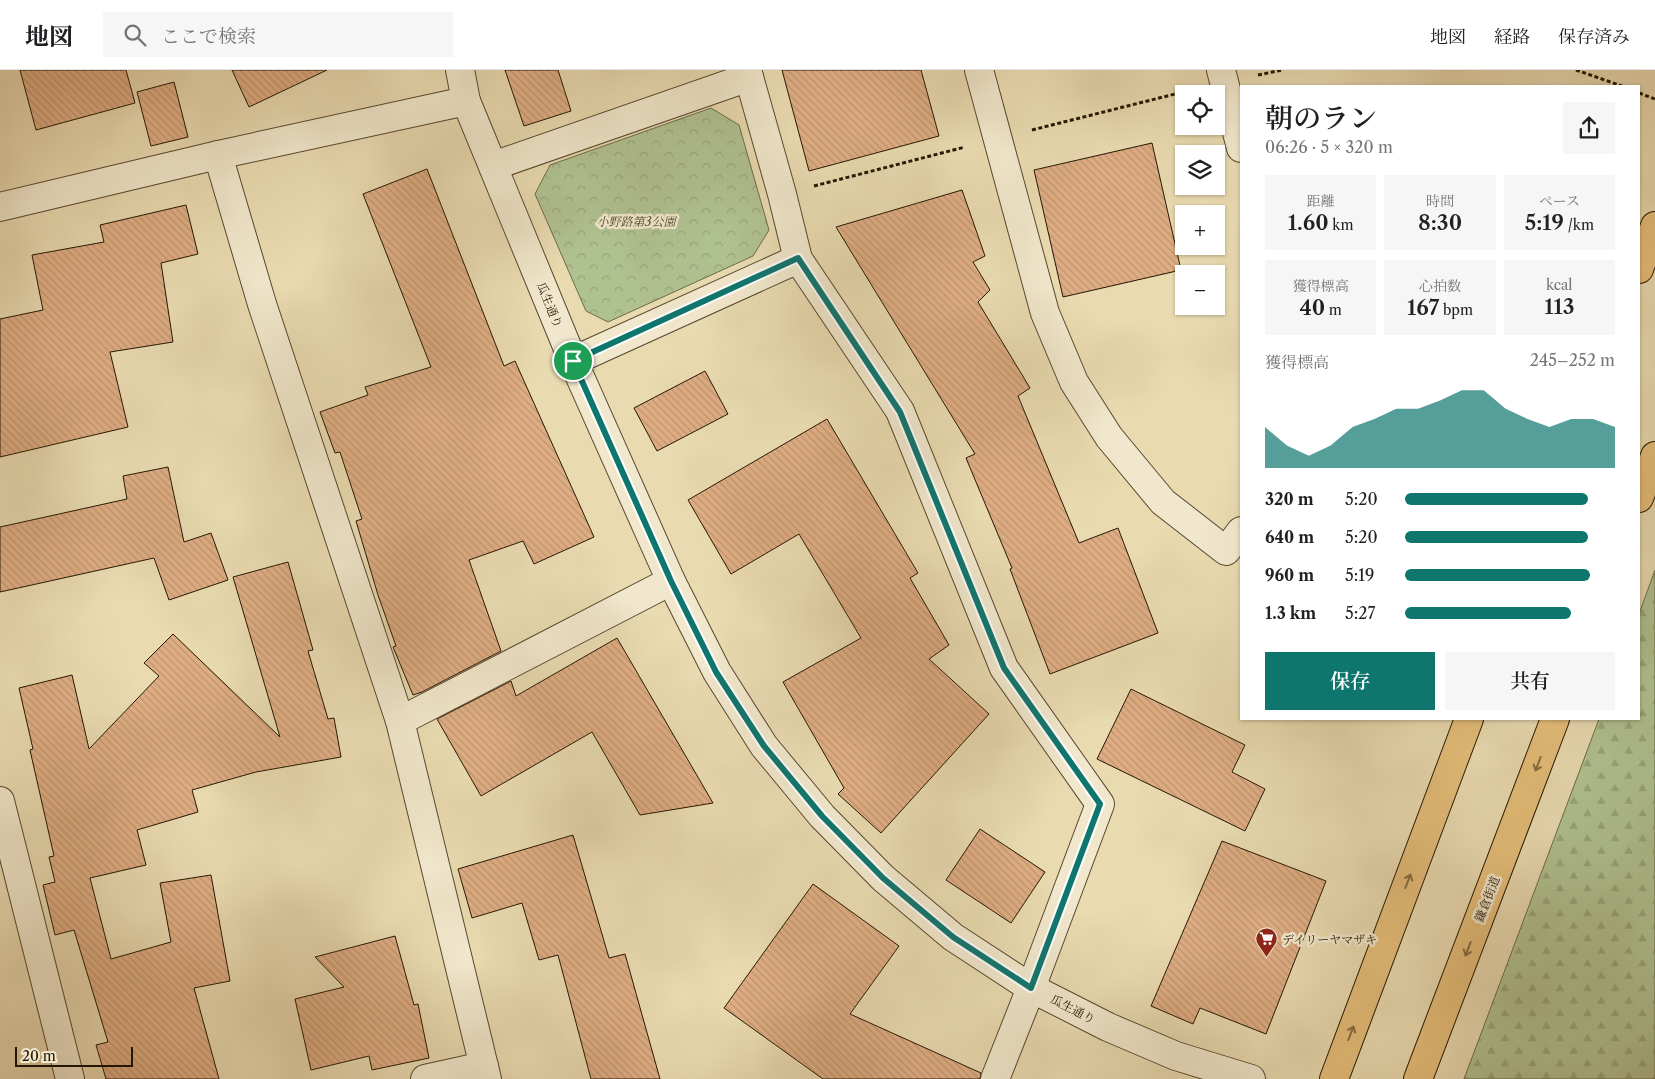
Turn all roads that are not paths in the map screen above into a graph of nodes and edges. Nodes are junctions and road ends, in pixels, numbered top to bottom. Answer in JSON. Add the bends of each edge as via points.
{"nodes":[{"id":1,"x":460,"y":70,"type":"edge"},
{"id":2,"x":979,"y":70,"type":"edge"},
{"id":3,"x":1221,"y":70,"type":"edge"},
{"id":4,"x":748,"y":73,"type":"edge"},
{"id":5,"x":466,"y":101,"type":"junction"},
{"id":6,"x":1240,"y":144,"type":"edge"},
{"id":7,"x":218,"y":155,"type":"junction"},
{"id":8,"x":493,"y":166,"type":"junction"},
{"id":9,"x":0,"y":207,"type":"edge"},
{"id":10,"x":1655,"y":226,"type":"edge"},
{"id":11,"x":798,"y":258,"type":"junction"},
{"id":12,"x":1640,"y":266,"type":"edge"},
{"id":13,"x":573,"y":361,"type":"junction"},
{"id":14,"x":1655,"y":456,"type":"edge"},
{"id":15,"x":1640,"y":495,"type":"edge"},
{"id":16,"x":1240,"y":532,"type":"edge"},
{"id":17,"x":671,"y":581,"type":"junction"},
{"id":18,"x":1469,"y":720,"type":"edge"},
{"id":19,"x":1555,"y":720,"type":"edge"},
{"id":20,"x":400,"y":721,"type":"junction"},
{"id":21,"x":0,"y":801,"type":"edge"},
{"id":22,"x":1031,"y":988,"type":"junction"},
{"id":23,"x":486,"y":1073,"type":"edge"},
{"id":24,"x":70,"y":1079,"type":"edge"},
{"id":25,"x":425,"y":1079,"type":"edge"},
{"id":26,"x":995,"y":1079,"type":"edge"},
{"id":27,"x":1251,"y":1079,"type":"edge"},
{"id":28,"x":1334,"y":1079,"type":"edge"},
{"id":29,"x":1418,"y":1079,"type":"edge"}],
"edges":[{"from":1,"to":5,"type":"street","name":"瓜生通り"},
{"from":2,"to":16,"type":"street","via":[[1045,313],[1074,382],[1109,438],[1163,502],[1226,551]]},
{"from":3,"to":6,"type":"street"},
{"from":4,"to":8,"type":"street"},
{"from":4,"to":11,"type":"street"},
{"from":5,"to":7,"type":"street"},
{"from":5,"to":8,"type":"street","name":"瓜生通り"},
{"from":7,"to":9,"type":"street"},
{"from":7,"to":20,"type":"street","via":[[262,304]]},
{"from":8,"to":13,"type":"street","name":"瓜生通り"},
{"from":10,"to":12,"type":"main road"},
{"from":11,"to":13,"type":"street"},
{"from":11,"to":22,"type":"street","via":[[900,412],[1004,668],[1100,804]]},
{"from":13,"to":17,"type":"street","name":"瓜生通り"},
{"from":14,"to":15,"type":"main road"},
{"from":17,"to":20,"type":"street"},
{"from":17,"to":22,"type":"street","name":"瓜生通り","via":[[716,672],[764,746],[822,816],[883,878],[953,937]]},
{"from":28,"to":18,"type":"main road","one_way":true},
{"from":19,"to":29,"type":"main road","name":"鎌倉街道","one_way":true},
{"from":20,"to":23,"type":"street"},
{"from":21,"to":24,"type":"street"},
{"from":22,"to":26,"type":"street"},
{"from":22,"to":27,"type":"street","name":"瓜生通り","via":[[1108,1027],[1176,1056]]},
{"from":23,"to":25,"type":"street"}]}
